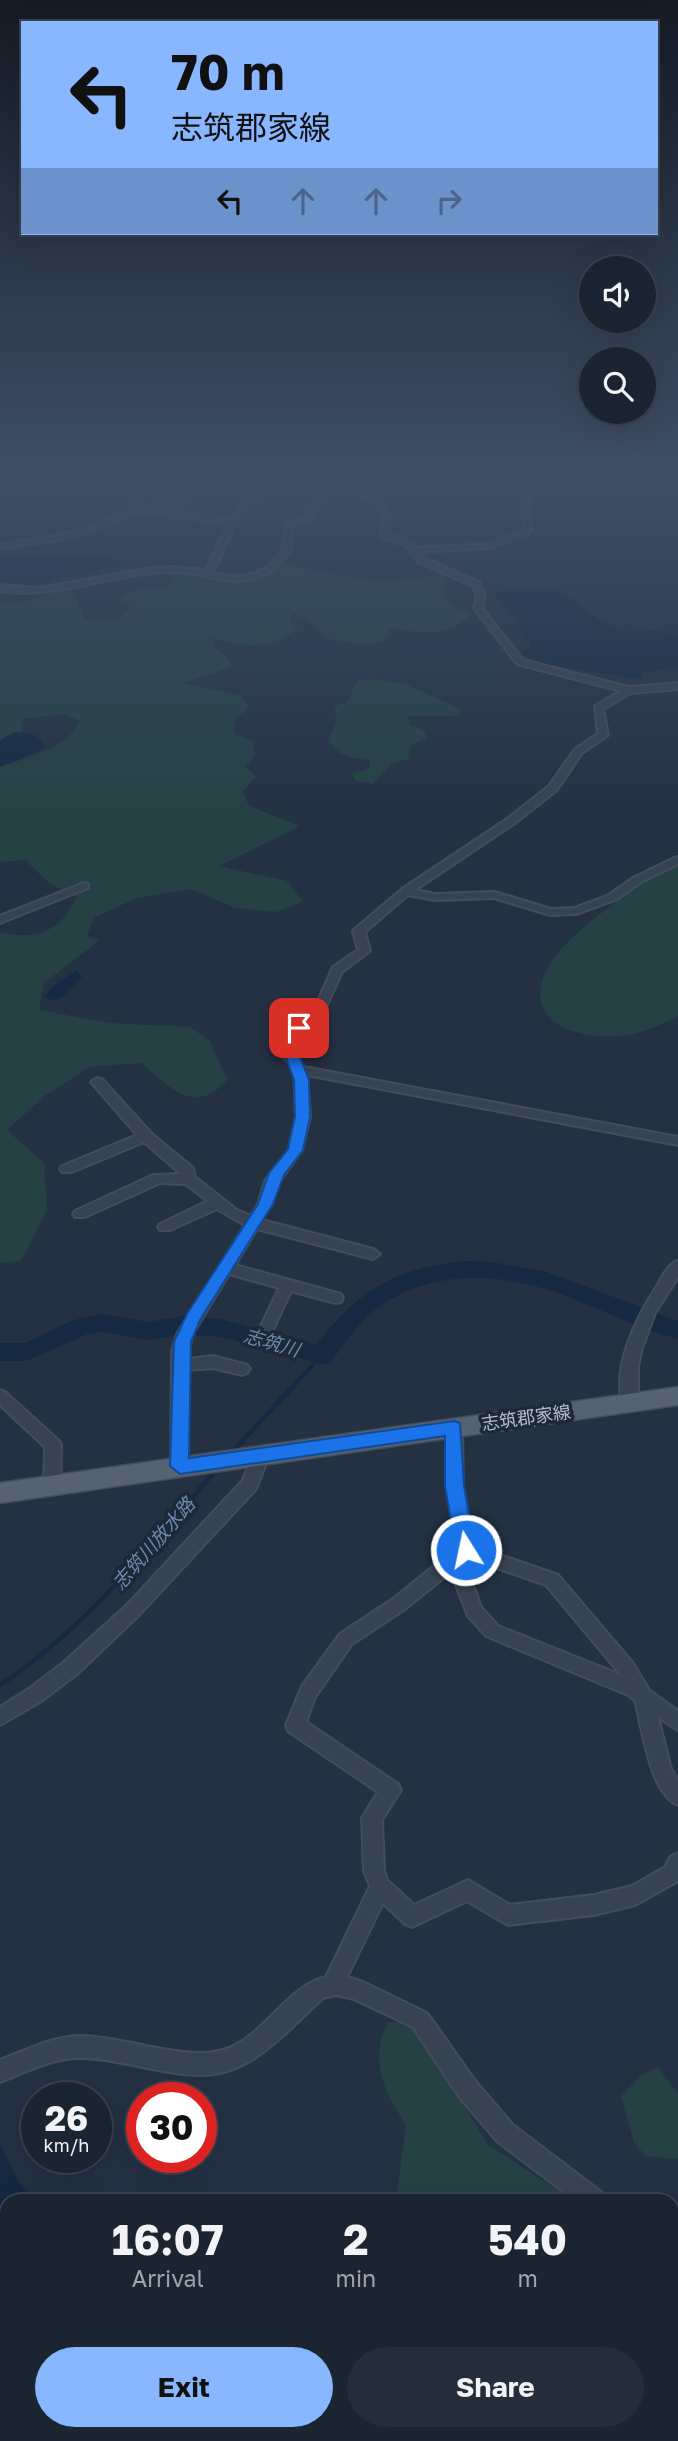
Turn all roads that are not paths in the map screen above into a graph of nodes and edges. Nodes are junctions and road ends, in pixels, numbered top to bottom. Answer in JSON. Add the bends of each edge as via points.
{"nodes":[{"id":1,"x":19,"y":590,"type":"edge"},
{"id":2,"x":49,"y":590,"type":"edge"},
{"id":3,"x":479,"y":590,"type":"edge"},
{"id":4,"x":678,"y":686,"type":"edge"},
{"id":5,"x":629,"y":690,"type":"junction"},
{"id":6,"x":678,"y":860,"type":"edge"},
{"id":7,"x":84,"y":886,"type":"dead end"},
{"id":8,"x":406,"y":891,"type":"junction"},
{"id":9,"x":0,"y":920,"type":"edge"},
{"id":10,"x":300,"y":1070,"type":"junction"},
{"id":11,"x":97,"y":1082,"type":"dead end"},
{"id":12,"x":146,"y":1136,"type":"junction"},
{"id":13,"x":678,"y":1141,"type":"edge"},
{"id":14,"x":67,"y":1169,"type":"dead end"},
{"id":15,"x":188,"y":1179,"type":"junction"},
{"id":16,"x":219,"y":1202,"type":"junction"},
{"id":17,"x":80,"y":1214,"type":"dead end"},
{"id":18,"x":253,"y":1223,"type":"junction"},
{"id":19,"x":165,"y":1227,"type":"dead end"},
{"id":20,"x":373,"y":1254,"type":"dead end"},
{"id":21,"x":678,"y":1266,"type":"edge"},
{"id":22,"x":226,"y":1268,"type":"junction"},
{"id":23,"x":287,"y":1285,"type":"junction"},
{"id":24,"x":337,"y":1298,"type":"dead end"},
{"id":25,"x":266,"y":1330,"type":"dead end"},
{"id":26,"x":180,"y":1365,"type":"junction"},
{"id":27,"x":242,"y":1369,"type":"dead end"},
{"id":28,"x":0,"y":1396,"type":"edge"},
{"id":29,"x":678,"y":1396,"type":"edge"},
{"id":30,"x":630,"y":1402,"type":"junction"},
{"id":31,"x":454,"y":1428,"type":"junction"},
{"id":32,"x":261,"y":1455,"type":"junction"},
{"id":33,"x":185,"y":1466,"type":"junction"},
{"id":34,"x":52,"y":1486,"type":"junction"},
{"id":35,"x":0,"y":1493,"type":"edge"},
{"id":36,"x":460,"y":1555,"type":"junction"},
{"id":37,"x":643,"y":1696,"type":"junction"},
{"id":38,"x":0,"y":1717,"type":"edge"},
{"id":39,"x":678,"y":1722,"type":"edge"},
{"id":40,"x":678,"y":1796,"type":"edge"},
{"id":41,"x":678,"y":1863,"type":"edge"},
{"id":42,"x":380,"y":1887,"type":"junction"},
{"id":43,"x":336,"y":1985,"type":"junction"},
{"id":44,"x":0,"y":2071,"type":"edge"},
{"id":45,"x":585,"y":2194,"type":"edge"}],
"edges":[{"from":1,"to":2,"type":"street"},
{"from":3,"to":5,"type":"street","via":[[478,608],[520,662]]},
{"from":4,"to":5,"type":"street"},
{"from":5,"to":8,"type":"street","via":[[598,708],[603,735],[578,751],[553,788]]},
{"from":6,"to":8,"type":"street","via":[[613,897],[576,911],[550,912],[495,895],[435,897]]},
{"from":7,"to":9,"type":"street"},
{"from":8,"to":10,"type":"street","via":[[359,931],[364,951],[337,970],[323,1002],[290,1037],[290,1056]]},
{"from":10,"to":13,"type":"street"},
{"from":10,"to":18,"type":"street","via":[[303,1117],[295,1150],[276,1173]]},
{"from":11,"to":12,"type":"street"},
{"from":12,"to":14,"type":"street"},
{"from":12,"to":15,"type":"street","via":[[188,1171]]},
{"from":15,"to":16,"type":"street"},
{"from":15,"to":17,"type":"street","via":[[158,1178]]},
{"from":16,"to":18,"type":"street"},
{"from":16,"to":19,"type":"street"},
{"from":18,"to":20,"type":"street"},
{"from":18,"to":22,"type":"street"},
{"from":21,"to":30,"type":"street","via":[[658,1292],[628,1360]]},
{"from":22,"to":23,"type":"street"},
{"from":22,"to":26,"type":"street","via":[[185,1334]]},
{"from":23,"to":24,"type":"street"},
{"from":23,"to":25,"type":"street"},
{"from":26,"to":27,"type":"street","via":[[213,1362]]},
{"from":26,"to":33,"type":"street"},
{"from":28,"to":34,"type":"street","via":[[52,1446]]},
{"from":29,"to":30,"type":"main road","name":"志筑郡家線"},
{"from":30,"to":31,"type":"main road","name":"志筑郡家線"},
{"from":31,"to":32,"type":"main road","name":"志筑郡家線"},
{"from":31,"to":36,"type":"street"},
{"from":32,"to":33,"type":"main road","name":"志筑郡家線"},
{"from":32,"to":38,"type":"street","via":[[250,1484],[122,1623],[64,1676]]},
{"from":33,"to":34,"type":"main road","name":"志筑郡家線"},
{"from":34,"to":35,"type":"main road","name":"志筑郡家線"},
{"from":36,"to":37,"type":"street","via":[[552,1580],[626,1668]]},
{"from":36,"to":37,"type":"street","via":[[474,1611],[492,1631],[572,1661]]},
{"from":36,"to":42,"type":"street","via":[[346,1639],[308,1692],[295,1725],[391,1790],[372,1818],[374,1871]]},
{"from":37,"to":39,"type":"street"},
{"from":37,"to":40,"type":"street","via":[[662,1772]]},
{"from":41,"to":42,"type":"street","via":[[672,1874],[635,1895],[594,1905],[508,1915],[468,1890],[412,1917]]},
{"from":42,"to":43,"type":"street"},
{"from":43,"to":44,"type":"street","via":[[305,1997],[253,2047],[221,2062],[199,2064],[81,2047],[46,2053]]},
{"from":43,"to":45,"type":"street","via":[[375,1996],[420,2020],[468,2090],[505,2133]]}]}
